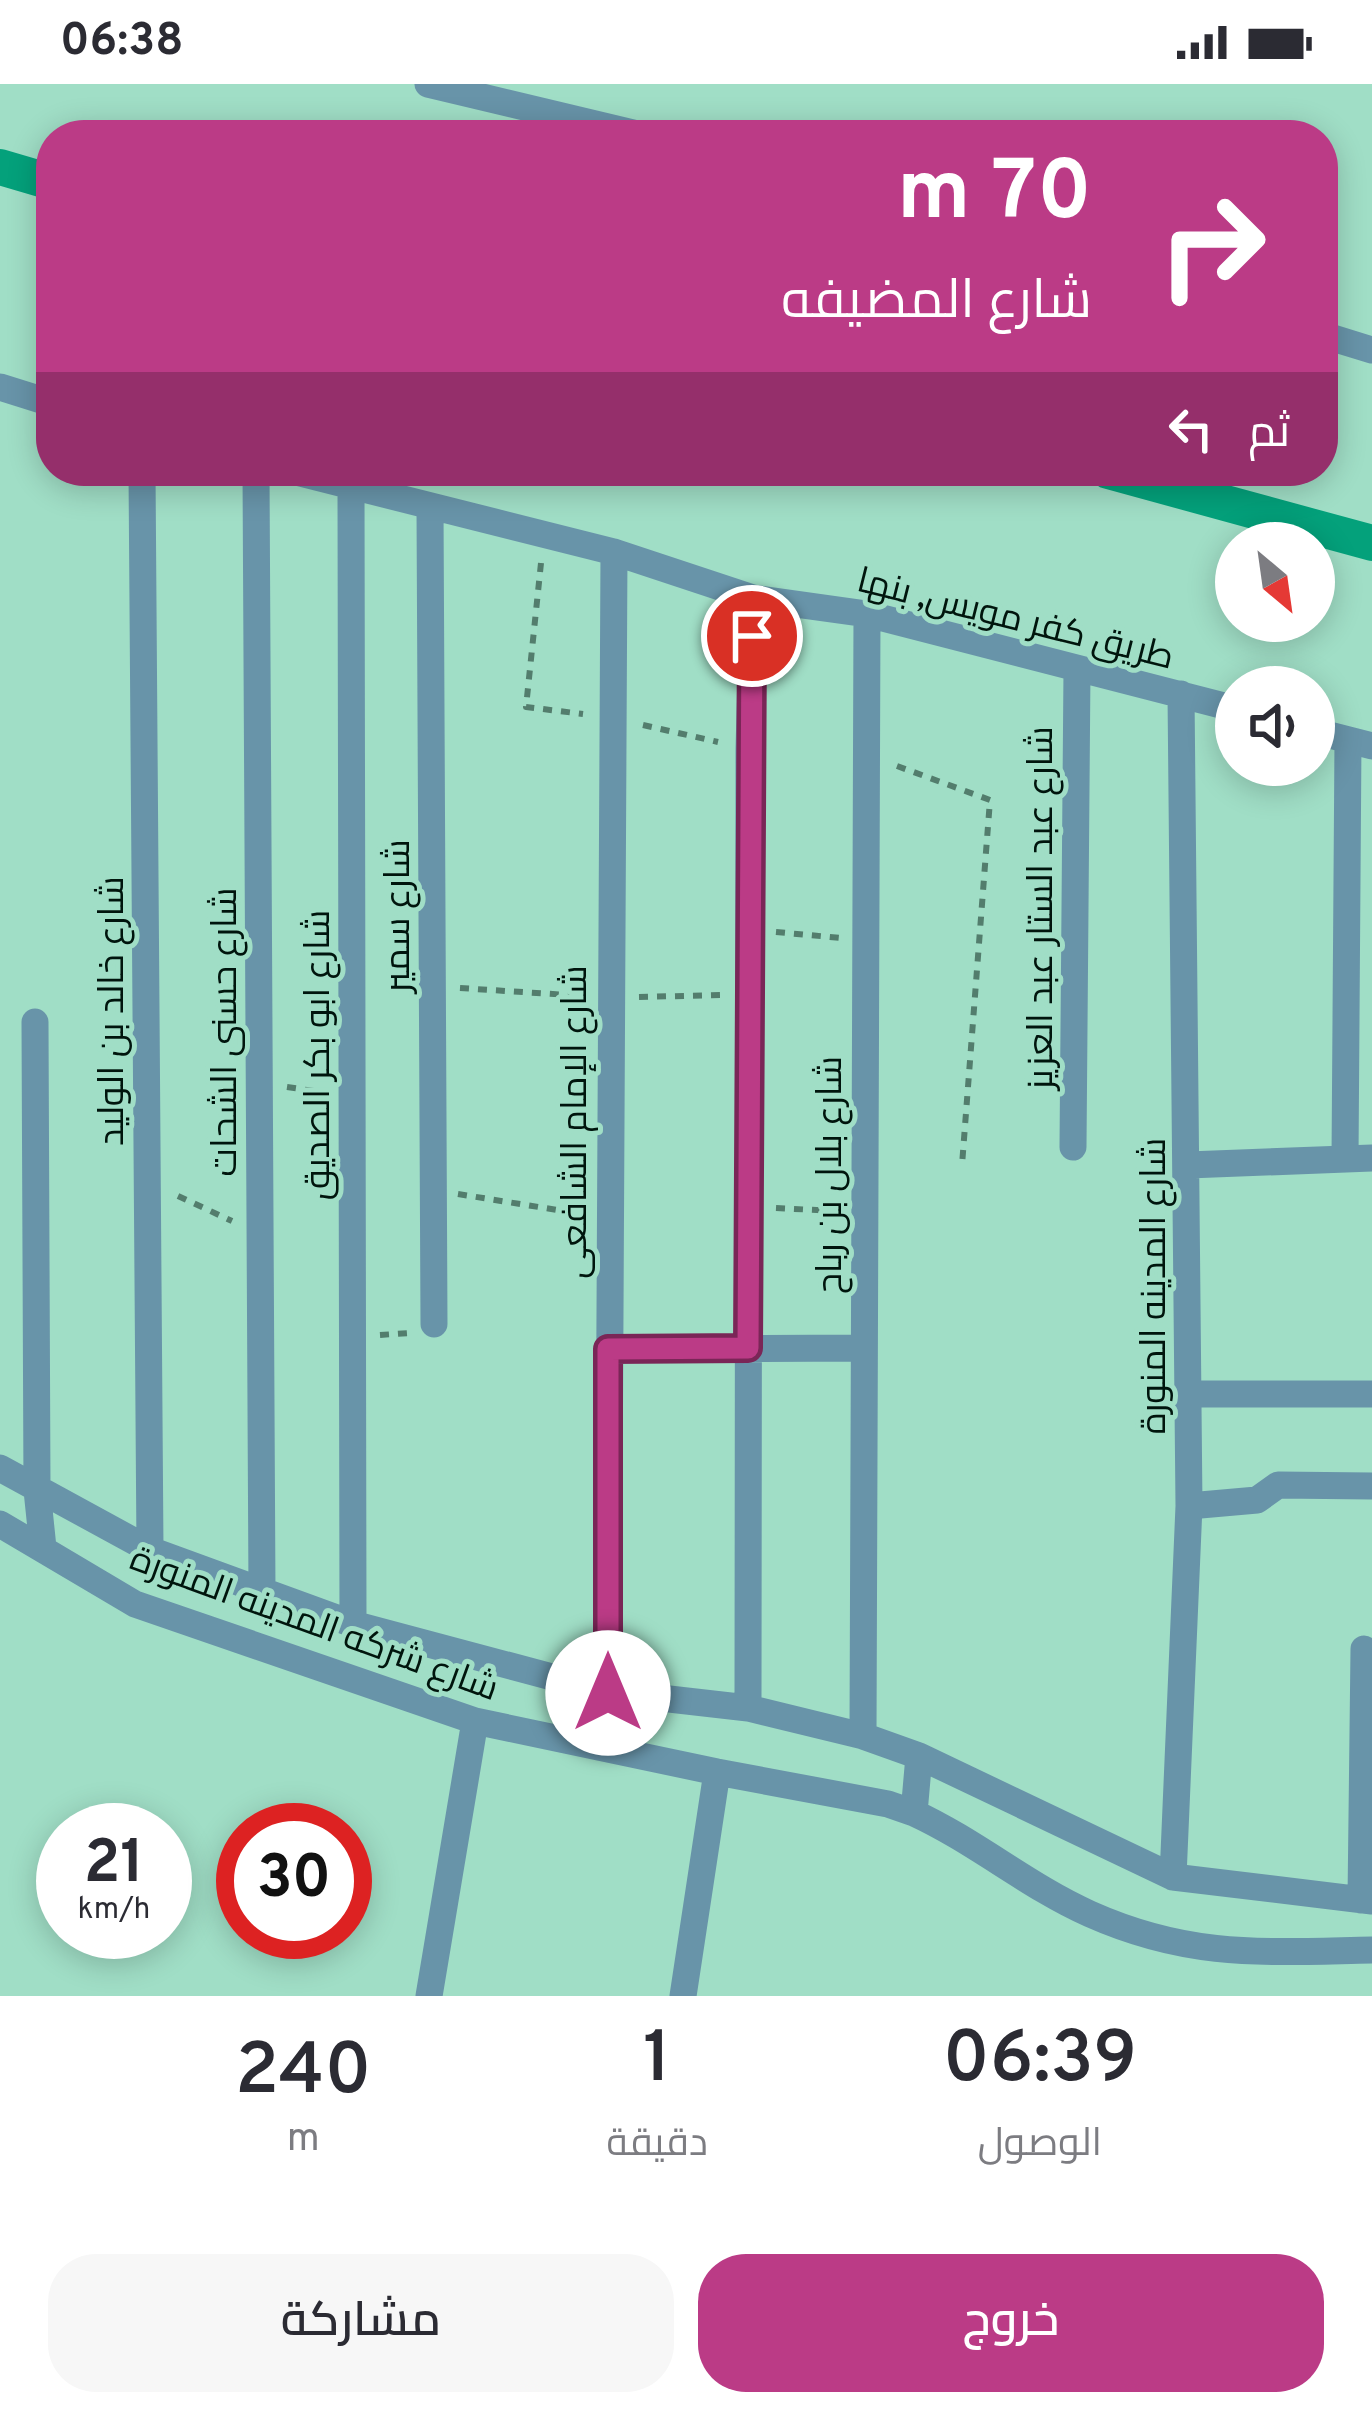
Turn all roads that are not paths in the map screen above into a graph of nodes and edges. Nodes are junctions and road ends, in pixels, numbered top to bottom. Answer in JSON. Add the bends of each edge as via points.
{"nodes":[{"id":1,"x":428,"y":84,"type":"edge"},
{"id":2,"x":578,"y":120,"type":"edge"},
{"id":3,"x":1338,"y":340,"type":"edge"},
{"id":4,"x":1372,"y":350,"type":"edge"},
{"id":5,"x":0,"y":387,"type":"edge"},
{"id":6,"x":36,"y":398,"type":"edge"},
{"id":7,"x":142,"y":486,"type":"edge"},
{"id":8,"x":256,"y":486,"type":"edge"},
{"id":9,"x":347,"y":486,"type":"edge"},
{"id":10,"x":351,"y":487,"type":"junction"},
{"id":11,"x":430,"y":508,"type":"junction"},
{"id":12,"x":614,"y":553,"type":"junction"},
{"id":13,"x":753,"y":598,"type":"junction"},
{"id":14,"x":867,"y":614,"type":"junction"},
{"id":15,"x":1077,"y":669,"type":"junction"},
{"id":16,"x":1181,"y":694,"type":"junction"},
{"id":17,"x":1215,"y":704,"type":"edge"},
{"id":18,"x":1360,"y":743,"type":"edge"},
{"id":19,"x":35,"y":1022,"type":"dead end"},
{"id":20,"x":1073,"y":1147,"type":"dead end"},
{"id":21,"x":1359,"y":1159,"type":"edge"},
{"id":22,"x":1188,"y":1165,"type":"junction"},
{"id":23,"x":434,"y":1324,"type":"road end"},
{"id":24,"x":748,"y":1348,"type":"junction"},
{"id":25,"x":864,"y":1348,"type":"junction"},
{"id":26,"x":608,"y":1349,"type":"junction"},
{"id":27,"x":1189,"y":1394,"type":"junction"},
{"id":28,"x":1372,"y":1394,"type":"edge"},
{"id":29,"x":0,"y":1468,"type":"edge"},
{"id":30,"x":1372,"y":1486,"type":"edge"},
{"id":31,"x":37,"y":1490,"type":"junction"},
{"id":32,"x":1189,"y":1506,"type":"junction"},
{"id":33,"x":0,"y":1524,"type":"edge"},
{"id":34,"x":43,"y":1548,"type":"junction"},
{"id":35,"x":150,"y":1550,"type":"junction"},
{"id":36,"x":262,"y":1593,"type":"junction"},
{"id":37,"x":353,"y":1624,"type":"junction"},
{"id":38,"x":1364,"y":1649,"type":"dead end"},
{"id":39,"x":608,"y":1693,"type":"junction"},
{"id":40,"x":748,"y":1708,"type":"junction"},
{"id":41,"x":475,"y":1721,"type":"junction"},
{"id":42,"x":863,"y":1736,"type":"junction"},
{"id":43,"x":919,"y":1756,"type":"junction"},
{"id":44,"x":717,"y":1772,"type":"junction"},
{"id":45,"x":914,"y":1813,"type":"junction"},
{"id":46,"x":1173,"y":1876,"type":"junction"},
{"id":47,"x":1366,"y":1901,"type":"edge"},
{"id":48,"x":1372,"y":1950,"type":"edge"},
{"id":49,"x":429,"y":1996,"type":"edge"},
{"id":50,"x":683,"y":1996,"type":"edge"}],
"edges":[{"from":1,"to":2,"type":"street"},
{"from":3,"to":4,"type":"street"},
{"from":5,"to":6,"type":"street"},
{"from":7,"to":35,"type":"street","name":"شارع خالد بن الوليد"},
{"from":8,"to":36,"type":"street","name":"شارع حسنى الشحات"},
{"from":9,"to":10,"type":"street","name":"طريق كفر مويس, بنها"},
{"from":10,"to":11,"type":"street","name":"طريق كفر مويس, بنها"},
{"from":10,"to":37,"type":"street","name":"شارع ابو بكر الصديق"},
{"from":11,"to":12,"type":"street","name":"طريق كفر مويس, بنها"},
{"from":11,"to":23,"type":"street","name":"شارع سمير"},
{"from":12,"to":13,"type":"street","name":"طريق كفر مويس, بنها"},
{"from":12,"to":26,"type":"street","name":"شارع الإمام الشافعى"},
{"from":13,"to":14,"type":"street","name":"طريق كفر مويس, بنها"},
{"from":13,"to":24,"type":"street"},
{"from":14,"to":15,"type":"street","name":"طريق كفر مويس, بنها"},
{"from":14,"to":25,"type":"street","name":"شارع بلال بن رباح"},
{"from":15,"to":16,"type":"street","name":"طريق كفر مويس, بنها"},
{"from":15,"to":20,"type":"street","name":"شارع عبد الستار عبد العزيز"},
{"from":16,"to":17,"type":"street","name":"طريق كفر مويس, بنها"},
{"from":16,"to":22,"type":"street","name":"شارع المدينه المنورة"},
{"from":18,"to":21,"type":"street"},
{"from":19,"to":31,"type":"street"},
{"from":21,"to":22,"type":"street"},
{"from":22,"to":27,"type":"street","name":"شارع المدينه المنورة"},
{"from":24,"to":25,"type":"street"},
{"from":24,"to":26,"type":"street"},
{"from":24,"to":40,"type":"street"},
{"from":25,"to":42,"type":"street","name":"شارع بلال بن رباح"},
{"from":26,"to":39,"type":"street","name":"شارع الإمام الشافعى"},
{"from":27,"to":28,"type":"street"},
{"from":27,"to":32,"type":"street","name":"شارع المدينه المنورة"},
{"from":29,"to":31,"type":"street","name":"شارع شركه المدينه المنورة"},
{"from":30,"to":32,"type":"street","via":[[1278,1485],[1257,1499]]},
{"from":31,"to":34,"type":"street"},
{"from":31,"to":35,"type":"street","name":"شارع شركه المدينه المنورة"},
{"from":32,"to":46,"type":"street","name":"شارع المدينه المنورة"},
{"from":33,"to":34,"type":"street","name":"شارع شركه المدينه المنورة"},
{"from":34,"to":41,"type":"street","name":"شارع شركه المدينه المنورة","via":[[135,1604]]},
{"from":35,"to":36,"type":"street","name":"شارع شركه المدينه المنورة"},
{"from":36,"to":37,"type":"street","name":"شارع شركه المدينه المنورة"},
{"from":37,"to":39,"type":"street","name":"شارع شركه المدينه المنورة"},
{"from":38,"to":47,"type":"street"},
{"from":39,"to":40,"type":"street","name":"شارع شركه المدينه المنورة"},
{"from":40,"to":42,"type":"street","name":"شارع شركه المدينه المنورة"},
{"from":41,"to":44,"type":"street","name":"شارع شركه المدينه المنورة"},
{"from":41,"to":49,"type":"street"},
{"from":42,"to":43,"type":"street","name":"شارع شركه المدينه المنورة"},
{"from":43,"to":45,"type":"street"},
{"from":43,"to":46,"type":"street","name":"شارع شركه المدينه المنورة"},
{"from":44,"to":45,"type":"street","name":"شارع شركه المدينه المنورة"},
{"from":44,"to":50,"type":"street"},
{"from":45,"to":48,"type":"street","name":"شارع شركه المدينه المنورة","via":[[1087,1913],[1157,1940],[1231,1953]]},
{"from":46,"to":47,"type":"street","name":"شارع شركه المدينه المنورة"}]}
